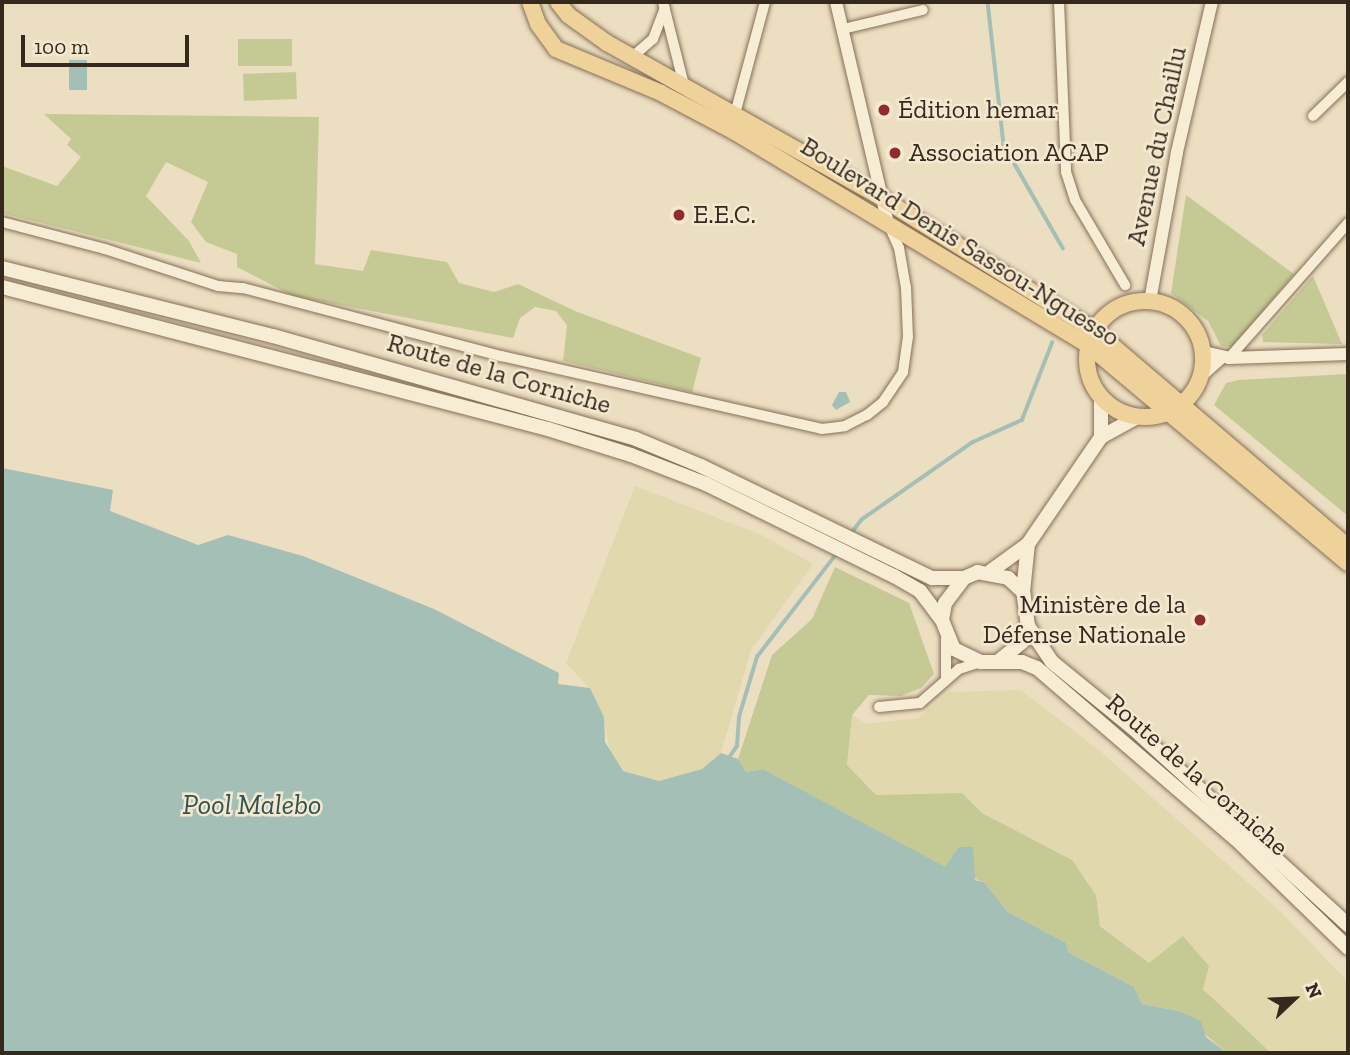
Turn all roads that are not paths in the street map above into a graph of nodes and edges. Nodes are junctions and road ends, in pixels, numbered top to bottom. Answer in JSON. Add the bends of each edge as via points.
{"nodes":[{"id":1,"x":530,"y":2,"type":"edge"},
{"id":2,"x":558,"y":2,"type":"edge"},
{"id":3,"x":765,"y":2,"type":"edge"},
{"id":4,"x":836,"y":2,"type":"edge"},
{"id":5,"x":1059,"y":2,"type":"edge"},
{"id":6,"x":1212,"y":2,"type":"edge"},
{"id":7,"x":665,"y":4,"type":"edge"},
{"id":8,"x":923,"y":10,"type":"dead end"},
{"id":9,"x":843,"y":29,"type":"junction"},
{"id":10,"x":631,"y":58,"type":"junction"},
{"id":11,"x":1348,"y":82,"type":"edge"},
{"id":12,"x":684,"y":85,"type":"junction"},
{"id":13,"x":735,"y":114,"type":"junction"},
{"id":14,"x":1313,"y":116,"type":"dead end"},
{"id":15,"x":880,"y":197,"type":"junction"},
{"id":16,"x":2,"y":222,"type":"edge"},
{"id":17,"x":1348,"y":223,"type":"edge"},
{"id":18,"x":888,"y":224,"type":"junction"},
{"id":19,"x":2,"y":268,"type":"edge"},
{"id":20,"x":1125,"y":285,"type":"dead end"},
{"id":21,"x":2,"y":286,"type":"edge"},
{"id":22,"x":1150,"y":301,"type":"junction"},
{"id":23,"x":1091,"y":338,"type":"junction"},
{"id":24,"x":1204,"y":352,"type":"junction"},
{"id":25,"x":1348,"y":354,"type":"edge"},
{"id":26,"x":1226,"y":357,"type":"junction"},
{"id":27,"x":1202,"y":374,"type":"junction"},
{"id":28,"x":1101,"y":398,"type":"junction"},
{"id":29,"x":1177,"y":409,"type":"junction"},
{"id":30,"x":1135,"y":418,"type":"junction"},
{"id":31,"x":1101,"y":437,"type":"junction"},
{"id":32,"x":1028,"y":544,"type":"junction"},
{"id":33,"x":1348,"y":547,"type":"edge"},
{"id":34,"x":1348,"y":563,"type":"edge"},
{"id":35,"x":896,"y":569,"type":"junction"},
{"id":36,"x":991,"y":572,"type":"junction"},
{"id":37,"x":964,"y":578,"type":"junction"},
{"id":38,"x":1023,"y":592,"type":"junction"},
{"id":39,"x":942,"y":620,"type":"junction"},
{"id":40,"x":1028,"y":626,"type":"junction"},
{"id":41,"x":946,"y":636,"type":"junction"},
{"id":42,"x":1000,"y":660,"type":"junction"},
{"id":43,"x":981,"y":662,"type":"junction"},
{"id":44,"x":946,"y":678,"type":"junction"},
{"id":45,"x":878,"y":707,"type":"dead end"},
{"id":46,"x":1348,"y":925,"type":"edge"},
{"id":47,"x":1348,"y":948,"type":"edge"}],
"edges":[{"from":1,"to":18,"type":"main road","name":"Boulevard Denis Sassou-Nguesso","via":[[538,24],[556,49],[685,104]]},
{"from":2,"to":10,"type":"main road","name":"Boulevard Denis Sassou-Nguesso","via":[[588,32]]},
{"from":3,"to":13,"type":"street"},
{"from":4,"to":9,"type":"street"},
{"from":5,"to":20,"type":"street","via":[[1066,172],[1076,200]]},
{"from":6,"to":22,"type":"street","name":"Avenue du Chaillu","via":[[1177,152]]},
{"from":7,"to":10,"type":"street","via":[[653,39]]},
{"from":7,"to":12,"type":"street"},
{"from":8,"to":9,"type":"street"},
{"from":9,"to":15,"type":"street"},
{"from":10,"to":12,"type":"main road","name":"Boulevard Denis Sassou-Nguesso"},
{"from":11,"to":14,"type":"street"},
{"from":12,"to":13,"type":"main road","name":"Boulevard Denis Sassou-Nguesso"},
{"from":13,"to":15,"type":"main road","name":"Boulevard Denis Sassou-Nguesso"},
{"from":15,"to":18,"type":"street"},
{"from":15,"to":23,"type":"main road","name":"Boulevard Denis Sassou-Nguesso"},
{"from":16,"to":18,"type":"street","via":[[105,248],[218,286],[243,288],[501,356],[822,429],[845,426],[867,415],[883,402],[903,372],[908,337],[906,288],[899,248]]},
{"from":17,"to":26,"type":"street"},
{"from":18,"to":23,"type":"main road","name":"Boulevard Denis Sassou-Nguesso"},
{"from":19,"to":35,"type":"main road","name":"Route de la Corniche","via":[[273,336],[636,439],[701,466]]},
{"from":21,"to":35,"type":"main road","name":"Route de la Corniche","via":[[548,429],[631,455]]},
{"from":22,"to":23,"type":"main road","via":[[1118,307]]},
{"from":22,"to":24,"type":"main road","via":[[1180,312],[1200,337]]},
{"from":23,"to":28,"type":"main road","via":[[1089,373]]},
{"from":23,"to":29,"type":"main road","name":"Boulevard Denis Sassou-Nguesso"},
{"from":24,"to":26,"type":"street"},
{"from":24,"to":27,"type":"main road"},
{"from":25,"to":26,"type":"street"},
{"from":26,"to":27,"type":"street"},
{"from":27,"to":29,"type":"main road"},
{"from":28,"to":30,"type":"main road"},
{"from":28,"to":31,"type":"main road"},
{"from":29,"to":30,"type":"main road"},
{"from":29,"to":33,"type":"main road","name":"Boulevard Denis Sassou-Nguesso"},
{"from":29,"to":34,"type":"main road","name":"Boulevard Denis Sassou-Nguesso"},
{"from":30,"to":31,"type":"main road"},
{"from":31,"to":32,"type":"main road"},
{"from":32,"to":36,"type":"main road"},
{"from":32,"to":38,"type":"main road"},
{"from":35,"to":37,"type":"main road","name":"Route de la Corniche","via":[[932,578]]},
{"from":35,"to":39,"type":"main road","name":"Route de la Corniche"},
{"from":36,"to":37,"type":"main road"},
{"from":36,"to":38,"type":"main road","via":[[1008,578]]},
{"from":37,"to":39,"type":"main road","via":[[945,603]]},
{"from":38,"to":40,"type":"main road"},
{"from":39,"to":41,"type":"main road"},
{"from":40,"to":42,"type":"main road","via":[[1022,642]]},
{"from":40,"to":46,"type":"main road","name":"Route de la Corniche","via":[[1052,662],[1133,728]]},
{"from":41,"to":43,"type":"main road","via":[[954,649]]},
{"from":41,"to":44,"type":"street"},
{"from":42,"to":43,"type":"main road"},
{"from":42,"to":47,"type":"main road","name":"Route de la Corniche","via":[[1037,668],[1236,839]]},
{"from":43,"to":44,"type":"street"},
{"from":44,"to":45,"type":"street","via":[[920,703]]}]}
